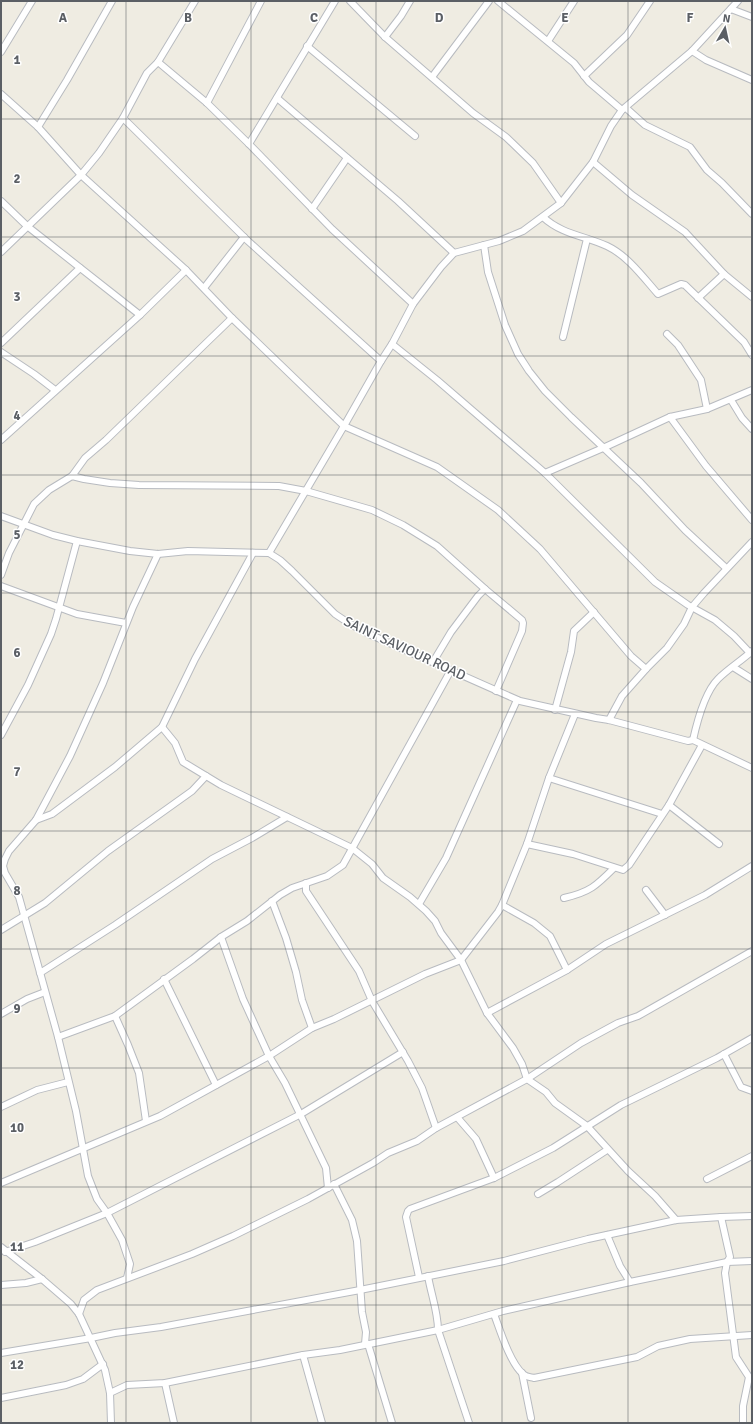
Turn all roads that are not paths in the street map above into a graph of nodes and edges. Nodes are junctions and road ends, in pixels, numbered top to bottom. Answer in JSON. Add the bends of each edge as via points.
{"nodes":[{"id":1,"x":32,"y":1,"type":"edge"},
{"id":2,"x":112,"y":1,"type":"edge"},
{"id":3,"x":195,"y":1,"type":"edge"},
{"id":4,"x":261,"y":1,"type":"edge"},
{"id":5,"x":335,"y":1,"type":"edge"},
{"id":6,"x":350,"y":1,"type":"edge"},
{"id":7,"x":410,"y":1,"type":"edge"},
{"id":8,"x":489,"y":1,"type":"edge"},
{"id":9,"x":498,"y":1,"type":"edge"},
{"id":10,"x":574,"y":1,"type":"edge"},
{"id":11,"x":650,"y":1,"type":"edge"},
{"id":12,"x":738,"y":1,"type":"edge"},
{"id":13,"x":731,"y":9,"type":"junction"},
{"id":14,"x":752,"y":17,"type":"edge"},
{"id":15,"x":385,"y":37,"type":"junction"},
{"id":16,"x":548,"y":41,"type":"junction"},
{"id":17,"x":307,"y":46,"type":"junction"},
{"id":18,"x":692,"y":51,"type":"junction"},
{"id":19,"x":1,"y":52,"type":"edge"},
{"id":20,"x":158,"y":62,"type":"junction"},
{"id":21,"x":584,"y":76,"type":"junction"},
{"id":22,"x":432,"y":77,"type":"junction"},
{"id":23,"x":752,"y":80,"type":"edge"},
{"id":24,"x":1,"y":94,"type":"edge"},
{"id":25,"x":277,"y":98,"type":"junction"},
{"id":26,"x":207,"y":103,"type":"junction"},
{"id":27,"x":624,"y":109,"type":"junction"},
{"id":28,"x":123,"y":118,"type":"junction"},
{"id":29,"x":38,"y":127,"type":"junction"},
{"id":30,"x":415,"y":136,"type":"dead end"},
{"id":31,"x":249,"y":144,"type":"junction"},
{"id":32,"x":348,"y":158,"type":"junction"},
{"id":33,"x":592,"y":162,"type":"junction"},
{"id":34,"x":81,"y":175,"type":"junction"},
{"id":35,"x":1,"y":201,"type":"edge"},
{"id":36,"x":561,"y":204,"type":"junction"},
{"id":37,"x":312,"y":209,"type":"junction"},
{"id":38,"x":752,"y":214,"type":"edge"},
{"id":39,"x":543,"y":217,"type":"junction"},
{"id":40,"x":27,"y":226,"type":"junction"},
{"id":41,"x":244,"y":237,"type":"junction"},
{"id":42,"x":587,"y":239,"type":"junction"},
{"id":43,"x":484,"y":245,"type":"junction"},
{"id":44,"x":1,"y":252,"type":"edge"},
{"id":45,"x":454,"y":253,"type":"junction"},
{"id":46,"x":80,"y":268,"type":"junction"},
{"id":47,"x":186,"y":270,"type":"junction"},
{"id":48,"x":724,"y":274,"type":"junction"},
{"id":49,"x":204,"y":288,"type":"junction"},
{"id":50,"x":752,"y":296,"type":"edge"},
{"id":51,"x":698,"y":298,"type":"junction"},
{"id":52,"x":413,"y":304,"type":"junction"},
{"id":53,"x":140,"y":315,"type":"junction"},
{"id":54,"x":232,"y":318,"type":"junction"},
{"id":55,"x":667,"y":334,"type":"dead end"},
{"id":56,"x":563,"y":337,"type":"dead end"},
{"id":57,"x":1,"y":343,"type":"edge"},
{"id":58,"x":392,"y":344,"type":"junction"},
{"id":59,"x":1,"y":352,"type":"edge"},
{"id":60,"x":752,"y":355,"type":"edge"},
{"id":61,"x":380,"y":360,"type":"junction"},
{"id":62,"x":55,"y":390,"type":"junction"},
{"id":63,"x":752,"y":390,"type":"edge"},
{"id":64,"x":731,"y":400,"type":"junction"},
{"id":65,"x":707,"y":408,"type":"junction"},
{"id":66,"x":670,"y":418,"type":"junction"},
{"id":67,"x":344,"y":426,"type":"junction"},
{"id":68,"x":752,"y":429,"type":"edge"},
{"id":69,"x":2,"y":436,"type":"edge"},
{"id":70,"x":604,"y":448,"type":"junction"},
{"id":71,"x":545,"y":473,"type":"junction"},
{"id":72,"x":72,"y":476,"type":"junction"},
{"id":73,"x":306,"y":491,"type":"junction"},
{"id":74,"x":1,"y":516,"type":"edge"},
{"id":75,"x":752,"y":520,"type":"edge"},
{"id":76,"x":23,"y":524,"type":"junction"},
{"id":77,"x":76,"y":541,"type":"junction"},
{"id":78,"x":752,"y":542,"type":"edge"},
{"id":79,"x":253,"y":553,"type":"junction"},
{"id":80,"x":270,"y":553,"type":"junction"},
{"id":81,"x":158,"y":554,"type":"junction"},
{"id":82,"x":726,"y":568,"type":"junction"},
{"id":83,"x":1,"y":575,"type":"edge"},
{"id":84,"x":1,"y":586,"type":"edge"},
{"id":85,"x":485,"y":589,"type":"junction"},
{"id":86,"x":692,"y":607,"type":"junction"},
{"id":87,"x":59,"y":608,"type":"junction"},
{"id":88,"x":594,"y":612,"type":"junction"},
{"id":89,"x":126,"y":623,"type":"junction"},
{"id":90,"x":751,"y":652,"type":"edge"},
{"id":91,"x":433,"y":662,"type":"junction"},
{"id":92,"x":733,"y":667,"type":"junction"},
{"id":93,"x":646,"y":669,"type":"junction"},
{"id":94,"x":451,"y":670,"type":"junction"},
{"id":95,"x":752,"y":679,"type":"edge"},
{"id":96,"x":496,"y":690,"type":"junction"},
{"id":97,"x":517,"y":700,"type":"junction"},
{"id":98,"x":555,"y":710,"type":"junction"},
{"id":99,"x":575,"y":714,"type":"junction"},
{"id":100,"x":609,"y":720,"type":"junction"},
{"id":101,"x":162,"y":727,"type":"junction"},
{"id":102,"x":1,"y":735,"type":"edge"},
{"id":103,"x":693,"y":740,"type":"junction"},
{"id":104,"x":702,"y":745,"type":"junction"},
{"id":105,"x":752,"y":768,"type":"edge"},
{"id":106,"x":206,"y":776,"type":"junction"},
{"id":107,"x":549,"y":778,"type":"junction"},
{"id":108,"x":669,"y":805,"type":"junction"},
{"id":109,"x":662,"y":814,"type":"junction"},
{"id":110,"x":286,"y":817,"type":"junction"},
{"id":111,"x":36,"y":820,"type":"junction"},
{"id":112,"x":527,"y":844,"type":"junction"},
{"id":113,"x":719,"y":844,"type":"dead end"},
{"id":114,"x":352,"y":848,"type":"junction"},
{"id":115,"x":2,"y":866,"type":"edge"},
{"id":116,"x":752,"y":866,"type":"edge"},
{"id":117,"x":614,"y":868,"type":"junction"},
{"id":118,"x":306,"y":883,"type":"junction"},
{"id":119,"x":646,"y":890,"type":"dead end"},
{"id":120,"x":564,"y":898,"type":"dead end"},
{"id":121,"x":272,"y":901,"type":"junction"},
{"id":122,"x":419,"y":904,"type":"junction"},
{"id":123,"x":502,"y":905,"type":"junction"},
{"id":124,"x":24,"y":915,"type":"junction"},
{"id":125,"x":665,"y":915,"type":"junction"},
{"id":126,"x":1,"y":930,"type":"edge"},
{"id":127,"x":221,"y":936,"type":"junction"},
{"id":128,"x":752,"y":951,"type":"edge"},
{"id":129,"x":461,"y":960,"type":"junction"},
{"id":130,"x":567,"y":970,"type":"junction"},
{"id":131,"x":40,"y":973,"type":"junction"},
{"id":132,"x":164,"y":979,"type":"junction"},
{"id":133,"x":46,"y":992,"type":"junction"},
{"id":134,"x":372,"y":1001,"type":"junction"},
{"id":135,"x":487,"y":1013,"type":"junction"},
{"id":136,"x":1,"y":1014,"type":"edge"},
{"id":137,"x":115,"y":1016,"type":"junction"},
{"id":138,"x":312,"y":1028,"type":"junction"},
{"id":139,"x":58,"y":1037,"type":"junction"},
{"id":140,"x":752,"y":1038,"type":"edge"},
{"id":141,"x":403,"y":1052,"type":"junction"},
{"id":142,"x":724,"y":1054,"type":"junction"},
{"id":143,"x":269,"y":1056,"type":"junction"},
{"id":144,"x":527,"y":1079,"type":"junction"},
{"id":145,"x":68,"y":1082,"type":"junction"},
{"id":146,"x":216,"y":1085,"type":"junction"},
{"id":147,"x":752,"y":1091,"type":"edge"},
{"id":148,"x":1,"y":1107,"type":"edge"},
{"id":149,"x":301,"y":1114,"type":"junction"},
{"id":150,"x":457,"y":1117,"type":"junction"},
{"id":151,"x":146,"y":1121,"type":"junction"},
{"id":152,"x":587,"y":1126,"type":"junction"},
{"id":153,"x":436,"y":1128,"type":"junction"},
{"id":154,"x":82,"y":1149,"type":"junction"},
{"id":155,"x":607,"y":1150,"type":"junction"},
{"id":156,"x":752,"y":1156,"type":"edge"},
{"id":157,"x":494,"y":1178,"type":"junction"},
{"id":158,"x":707,"y":1179,"type":"dead end"},
{"id":159,"x":1,"y":1183,"type":"edge"},
{"id":160,"x":331,"y":1186,"type":"junction"},
{"id":161,"x":538,"y":1194,"type":"dead end"},
{"id":162,"x":107,"y":1212,"type":"junction"},
{"id":163,"x":752,"y":1216,"type":"edge"},
{"id":164,"x":721,"y":1217,"type":"junction"},
{"id":165,"x":676,"y":1220,"type":"junction"},
{"id":166,"x":607,"y":1235,"type":"junction"},
{"id":167,"x":3,"y":1250,"type":"edge"},
{"id":168,"x":752,"y":1261,"type":"edge"},
{"id":169,"x":727,"y":1262,"type":"junction"},
{"id":170,"x":26,"y":1268,"type":"junction"},
{"id":171,"x":428,"y":1276,"type":"junction"},
{"id":172,"x":419,"y":1277,"type":"junction"},
{"id":173,"x":127,"y":1278,"type":"junction"},
{"id":174,"x":42,"y":1279,"type":"junction"},
{"id":175,"x":630,"y":1282,"type":"junction"},
{"id":176,"x":26,"y":1283,"type":"junction"},
{"id":177,"x":1,"y":1285,"type":"edge"},
{"id":178,"x":360,"y":1290,"type":"junction"},
{"id":179,"x":84,"y":1300,"type":"junction"},
{"id":180,"x":71,"y":1304,"type":"junction"},
{"id":181,"x":79,"y":1314,"type":"junction"},
{"id":182,"x":494,"y":1314,"type":"junction"},
{"id":183,"x":438,"y":1330,"type":"junction"},
{"id":184,"x":752,"y":1335,"type":"edge"},
{"id":185,"x":734,"y":1337,"type":"junction"},
{"id":186,"x":90,"y":1338,"type":"junction"},
{"id":187,"x":367,"y":1344,"type":"junction"},
{"id":188,"x":1,"y":1353,"type":"edge"},
{"id":189,"x":304,"y":1355,"type":"junction"},
{"id":190,"x":103,"y":1364,"type":"junction"},
{"id":191,"x":522,"y":1373,"type":"junction"},
{"id":192,"x":751,"y":1377,"type":"edge"},
{"id":193,"x":165,"y":1383,"type":"junction"},
{"id":194,"x":110,"y":1393,"type":"junction"},
{"id":195,"x":1,"y":1398,"type":"edge"},
{"id":196,"x":531,"y":1418,"type":"dead end"},
{"id":197,"x":111,"y":1423,"type":"edge"},
{"id":198,"x":174,"y":1423,"type":"edge"},
{"id":199,"x":322,"y":1423,"type":"edge"},
{"id":200,"x":392,"y":1423,"type":"edge"},
{"id":201,"x":469,"y":1423,"type":"edge"},
{"id":202,"x":743,"y":1423,"type":"edge"}],
"edges":[{"from":1,"to":19,"type":"street"},
{"from":2,"to":29,"type":"street"},
{"from":3,"to":20,"type":"street"},
{"from":4,"to":26,"type":"street"},
{"from":5,"to":17,"type":"street"},
{"from":6,"to":15,"type":"street"},
{"from":7,"to":15,"type":"street"},
{"from":8,"to":22,"type":"street"},
{"from":9,"to":16,"type":"street"},
{"from":10,"to":16,"type":"street"},
{"from":11,"to":21,"type":"street","via":[[627,35]]},
{"from":12,"to":13,"type":"street"},
{"from":13,"to":14,"type":"street"},
{"from":13,"to":18,"type":"street"},
{"from":15,"to":22,"type":"street"},
{"from":16,"to":21,"type":"street","via":[[574,63]]},
{"from":17,"to":25,"type":"street"},
{"from":17,"to":30,"type":"street"},
{"from":18,"to":23,"type":"street","via":[[706,60]]},
{"from":18,"to":27,"type":"street"},
{"from":20,"to":26,"type":"street"},
{"from":20,"to":28,"type":"street","via":[[147,73]]},
{"from":21,"to":27,"type":"street"},
{"from":22,"to":36,"type":"street","via":[[473,113],[506,137],[533,163]]},
{"from":24,"to":29,"type":"street"},
{"from":25,"to":31,"type":"street"},
{"from":25,"to":32,"type":"street"},
{"from":26,"to":31,"type":"street"},
{"from":27,"to":33,"type":"street","via":[[611,126]]},
{"from":27,"to":38,"type":"street","via":[[645,125],[690,147],[707,170]]},
{"from":28,"to":34,"type":"street"},
{"from":28,"to":41,"type":"street"},
{"from":29,"to":34,"type":"street"},
{"from":31,"to":37,"type":"street"},
{"from":32,"to":37,"type":"street"},
{"from":32,"to":45,"type":"street","via":[[398,200]]},
{"from":33,"to":36,"type":"street"},
{"from":33,"to":48,"type":"street","via":[[632,195],[685,232]]},
{"from":34,"to":40,"type":"street"},
{"from":34,"to":47,"type":"street"},
{"from":35,"to":40,"type":"street"},
{"from":36,"to":39,"type":"street"},
{"from":37,"to":52,"type":"street"},
{"from":39,"to":42,"type":"street","via":[[568,233]]},
{"from":39,"to":43,"type":"street","via":[[523,232]]},
{"from":40,"to":44,"type":"street"},
{"from":40,"to":46,"type":"street"},
{"from":41,"to":49,"type":"street"},
{"from":41,"to":61,"type":"street"},
{"from":42,"to":51,"type":"street","via":[[608,247],[623,257],[639,270],[658,294],[681,284]]},
{"from":42,"to":56,"type":"street"},
{"from":43,"to":45,"type":"street"},
{"from":43,"to":70,"type":"street","via":[[488,272],[505,325],[518,354],[545,391]]},
{"from":45,"to":52,"type":"street"},
{"from":46,"to":53,"type":"street"},
{"from":46,"to":57,"type":"street"},
{"from":47,"to":49,"type":"street"},
{"from":47,"to":53,"type":"street"},
{"from":48,"to":50,"type":"street"},
{"from":48,"to":51,"type":"street"},
{"from":49,"to":54,"type":"street"},
{"from":51,"to":60,"type":"street","via":[[744,342]]},
{"from":52,"to":58,"type":"street"},
{"from":53,"to":62,"type":"street"},
{"from":54,"to":67,"type":"street"},
{"from":54,"to":72,"type":"street","via":[[85,458]]},
{"from":55,"to":65,"type":"street","via":[[678,345],[701,380]]},
{"from":58,"to":61,"type":"street"},
{"from":58,"to":71,"type":"street"},
{"from":59,"to":62,"type":"street"},
{"from":61,"to":67,"type":"street"},
{"from":62,"to":69,"type":"street"},
{"from":63,"to":64,"type":"street"},
{"from":64,"to":65,"type":"street"},
{"from":64,"to":68,"type":"street"},
{"from":65,"to":66,"type":"street"},
{"from":66,"to":70,"type":"street"},
{"from":66,"to":75,"type":"street","via":[[706,466]]},
{"from":67,"to":73,"type":"street"},
{"from":67,"to":88,"type":"street","via":[[437,468],[498,510],[540,550]]},
{"from":70,"to":71,"type":"street"},
{"from":70,"to":82,"type":"street"},
{"from":71,"to":86,"type":"street","via":[[655,582]]},
{"from":72,"to":73,"type":"street","via":[[139,485],[279,486]]},
{"from":72,"to":76,"type":"street","via":[[49,490],[34,504]]},
{"from":73,"to":80,"type":"street"},
{"from":73,"to":85,"type":"street","via":[[372,510],[403,524],[437,546]]},
{"from":74,"to":76,"type":"street"},
{"from":76,"to":77,"type":"street"},
{"from":76,"to":83,"type":"street"},
{"from":77,"to":81,"type":"street"},
{"from":77,"to":87,"type":"street"},
{"from":78,"to":82,"type":"street"},
{"from":79,"to":80,"type":"street"},
{"from":79,"to":81,"type":"street","via":[[188,551]]},
{"from":79,"to":101,"type":"street","via":[[194,659]]},
{"from":80,"to":91,"type":"street","name":"SAINT SAVIOUR ROAD","via":[[335,614],[369,634]]},
{"from":81,"to":89,"type":"street"},
{"from":82,"to":86,"type":"street"},
{"from":84,"to":87,"type":"street"},
{"from":85,"to":91,"type":"street","via":[[451,632]]},
{"from":85,"to":96,"type":"street","via":[[523,623],[522,631]]},
{"from":86,"to":90,"type":"street","via":[[715,620]]},
{"from":86,"to":93,"type":"street","via":[[684,624],[667,648]]},
{"from":87,"to":89,"type":"street","via":[[97,619]]},
{"from":87,"to":102,"type":"street","via":[[41,658]]},
{"from":88,"to":93,"type":"street","via":[[631,656]]},
{"from":88,"to":98,"type":"street","via":[[574,631]]},
{"from":89,"to":111,"type":"street","via":[[103,683],[70,756]]},
{"from":90,"to":92,"type":"street"},
{"from":91,"to":94,"type":"street","name":"SAINT SAVIOUR ROAD"},
{"from":92,"to":95,"type":"street"},
{"from":92,"to":103,"type":"street","via":[[716,681],[703,704]]},
{"from":93,"to":100,"type":"street","via":[[622,696]]},
{"from":94,"to":96,"type":"street","name":"SAINT SAVIOUR ROAD"},
{"from":94,"to":114,"type":"street"},
{"from":96,"to":97,"type":"street","name":"SAINT SAVIOUR ROAD"},
{"from":97,"to":98,"type":"street","name":"SAINT SAVIOUR ROAD"},
{"from":97,"to":122,"type":"street","via":[[446,858]]},
{"from":98,"to":99,"type":"street","name":"SAINT SAVIOUR ROAD"},
{"from":99,"to":100,"type":"street","name":"SAINT SAVIOUR ROAD"},
{"from":99,"to":107,"type":"street"},
{"from":100,"to":103,"type":"street","name":"SAINT SAVIOUR ROAD"},
{"from":101,"to":106,"type":"street","via":[[175,743],[183,762]]},
{"from":101,"to":111,"type":"street","via":[[115,767],[52,814]]},
{"from":103,"to":104,"type":"street","name":"SAINT SAVIOUR ROAD"},
{"from":104,"to":105,"type":"street","name":"SAINT SAVIOUR ROAD"},
{"from":104,"to":108,"type":"street"},
{"from":106,"to":110,"type":"street"},
{"from":106,"to":124,"type":"street","via":[[175,804],[108,851],[45,903]]},
{"from":107,"to":109,"type":"street"},
{"from":107,"to":112,"type":"street"},
{"from":108,"to":109,"type":"street"},
{"from":108,"to":113,"type":"street"},
{"from":109,"to":117,"type":"street","via":[[629,865],[623,870]]},
{"from":110,"to":114,"type":"street"},
{"from":110,"to":131,"type":"street","via":[[212,859]]},
{"from":111,"to":115,"type":"street","via":[[9,851]]},
{"from":112,"to":117,"type":"street","via":[[573,854]]},
{"from":112,"to":123,"type":"street"},
{"from":114,"to":118,"type":"street","via":[[343,865],[327,876]]},
{"from":114,"to":122,"type":"street","via":[[372,864],[383,878]]},
{"from":115,"to":124,"type":"street","via":[[19,897]]},
{"from":116,"to":125,"type":"street","via":[[705,895]]},
{"from":117,"to":120,"type":"street","via":[[592,888]]},
{"from":118,"to":121,"type":"street","via":[[292,888]]},
{"from":118,"to":134,"type":"street","via":[[306,891],[359,971]]},
{"from":119,"to":125,"type":"street"},
{"from":121,"to":127,"type":"street","via":[[247,921]]},
{"from":121,"to":138,"type":"street","via":[[288,944]]},
{"from":122,"to":129,"type":"street","via":[[435,920],[441,933]]},
{"from":123,"to":129,"type":"street"},
{"from":123,"to":130,"type":"street","via":[[534,923],[550,936]]},
{"from":124,"to":126,"type":"street"},
{"from":124,"to":131,"type":"street"},
{"from":125,"to":130,"type":"street","via":[[606,944]]},
{"from":127,"to":132,"type":"street"},
{"from":127,"to":143,"type":"street","via":[[243,999]]},
{"from":128,"to":144,"type":"street","via":[[638,1016],[618,1023]]},
{"from":129,"to":134,"type":"street","via":[[425,974]]},
{"from":129,"to":135,"type":"street"},
{"from":130,"to":135,"type":"street"},
{"from":131,"to":133,"type":"street"},
{"from":132,"to":137,"type":"street"},
{"from":132,"to":146,"type":"street"},
{"from":133,"to":136,"type":"street","via":[[27,999]]},
{"from":133,"to":139,"type":"street"},
{"from":134,"to":138,"type":"street"},
{"from":134,"to":141,"type":"street"},
{"from":135,"to":144,"type":"street","via":[[513,1048]]},
{"from":137,"to":139,"type":"street"},
{"from":137,"to":151,"type":"street","via":[[139,1072]]},
{"from":138,"to":143,"type":"street"},
{"from":139,"to":145,"type":"street"},
{"from":140,"to":142,"type":"street"},
{"from":141,"to":149,"type":"street"},
{"from":141,"to":153,"type":"street","via":[[422,1088]]},
{"from":142,"to":147,"type":"street","via":[[741,1087]]},
{"from":142,"to":152,"type":"street","via":[[621,1105]]},
{"from":143,"to":146,"type":"street"},
{"from":143,"to":149,"type":"street"},
{"from":144,"to":150,"type":"street"},
{"from":144,"to":152,"type":"street"},
{"from":145,"to":148,"type":"street","via":[[37,1090]]},
{"from":145,"to":154,"type":"street"},
{"from":146,"to":151,"type":"street"},
{"from":149,"to":160,"type":"street","via":[[326,1168]]},
{"from":149,"to":162,"type":"street"},
{"from":150,"to":153,"type":"street"},
{"from":150,"to":157,"type":"street","via":[[476,1139]]},
{"from":151,"to":154,"type":"street"},
{"from":152,"to":155,"type":"street"},
{"from":152,"to":157,"type":"street","via":[[553,1148]]},
{"from":153,"to":160,"type":"street","via":[[418,1141],[388,1152]]},
{"from":154,"to":159,"type":"street"},
{"from":154,"to":162,"type":"street","via":[[92,1188]]},
{"from":155,"to":161,"type":"street"},
{"from":155,"to":165,"type":"street"},
{"from":156,"to":158,"type":"street"},
{"from":157,"to":172,"type":"street","via":[[408,1211],[407,1224]]},
{"from":160,"to":173,"type":"street","via":[[233,1236]]},
{"from":160,"to":178,"type":"street","via":[[352,1220],[357,1241]]},
{"from":162,"to":167,"type":"street","via":[[34,1242]]},
{"from":162,"to":173,"type":"street","via":[[122,1240],[130,1264]]},
{"from":163,"to":164,"type":"street"},
{"from":164,"to":165,"type":"street"},
{"from":164,"to":169,"type":"street","via":[[730,1257]]},
{"from":165,"to":166,"type":"street"},
{"from":166,"to":171,"type":"street","via":[[504,1261]]},
{"from":166,"to":175,"type":"street"},
{"from":167,"to":170,"type":"street"},
{"from":168,"to":169,"type":"street"},
{"from":169,"to":175,"type":"street"},
{"from":169,"to":185,"type":"street","via":[[726,1280]]},
{"from":170,"to":174,"type":"street"},
{"from":170,"to":176,"type":"street"},
{"from":171,"to":172,"type":"street"},
{"from":171,"to":183,"type":"street"},
{"from":172,"to":178,"type":"street"},
{"from":173,"to":179,"type":"street","via":[[97,1290]]},
{"from":174,"to":176,"type":"street"},
{"from":174,"to":180,"type":"street"},
{"from":175,"to":182,"type":"street"},
{"from":176,"to":177,"type":"street"},
{"from":178,"to":186,"type":"street"},
{"from":178,"to":187,"type":"street"},
{"from":179,"to":180,"type":"street"},
{"from":179,"to":181,"type":"street"},
{"from":180,"to":181,"type":"street"},
{"from":181,"to":186,"type":"street"},
{"from":182,"to":183,"type":"street"},
{"from":182,"to":191,"type":"street","via":[[514,1364]]},
{"from":183,"to":187,"type":"street"},
{"from":183,"to":201,"type":"street"},
{"from":184,"to":185,"type":"street"},
{"from":185,"to":191,"type":"street","via":[[690,1339],[658,1346],[637,1357],[542,1377],[527,1377]]},
{"from":185,"to":192,"type":"street","via":[[736,1357]]},
{"from":186,"to":188,"type":"street"},
{"from":186,"to":190,"type":"street"},
{"from":187,"to":189,"type":"street"},
{"from":187,"to":200,"type":"street"},
{"from":189,"to":193,"type":"street"},
{"from":189,"to":199,"type":"street"},
{"from":190,"to":194,"type":"street"},
{"from":190,"to":195,"type":"street","via":[[83,1378],[66,1384]]},
{"from":191,"to":196,"type":"street"},
{"from":192,"to":202,"type":"street","via":[[743,1406]]},
{"from":193,"to":194,"type":"street","via":[[127,1385]]},
{"from":193,"to":198,"type":"street"},
{"from":194,"to":197,"type":"street"}]}
